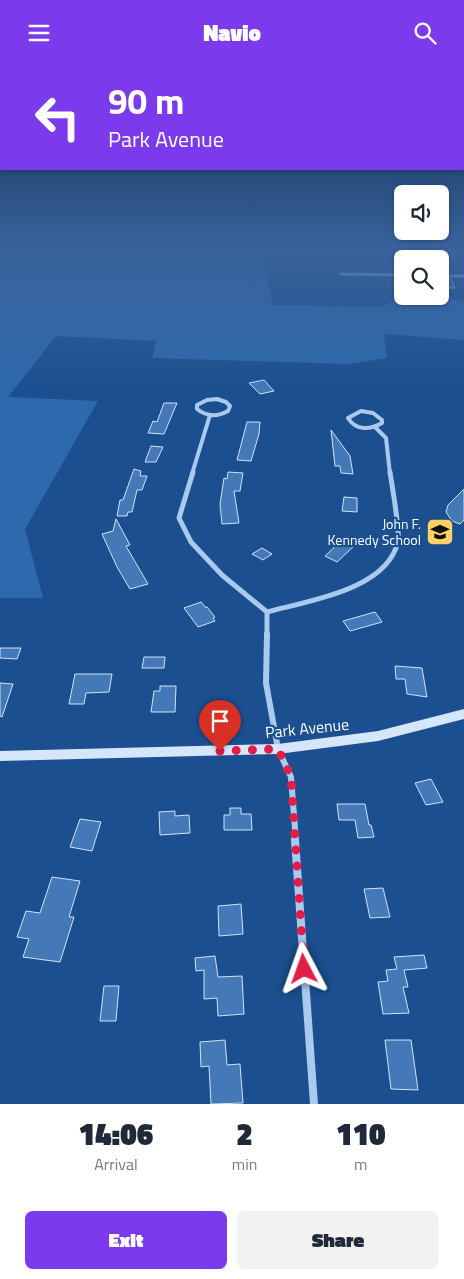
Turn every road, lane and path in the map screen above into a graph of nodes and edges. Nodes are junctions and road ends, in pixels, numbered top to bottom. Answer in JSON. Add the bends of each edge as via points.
{"nodes":[{"id":1,"x":210,"y":415,"type":"junction"},
{"id":2,"x":375,"y":427,"type":"junction"},
{"id":3,"x":267,"y":612,"type":"junction"},
{"id":4,"x":464,"y":714,"type":"edge"},
{"id":5,"x":278,"y":749,"type":"junction"},
{"id":6,"x":0,"y":757,"type":"edge"},
{"id":7,"x":314,"y":1104,"type":"edge"}],
"edges":[{"from":1,"to":1,"type":"street","via":[[225,413],[230,406],[217,399],[197,405],[199,412]]},
{"from":1,"to":3,"type":"street","via":[[179,518],[191,542],[222,575]]},
{"from":2,"to":2,"type":"street","via":[[382,420],[373,413],[356,412],[348,418],[354,426]]},
{"from":2,"to":3,"type":"street","via":[[386,438],[398,540],[388,561],[371,578],[355,587]]},
{"from":3,"to":5,"type":"street","via":[[266,683]]},
{"from":4,"to":5,"type":"main road","name":"Park Avenue","via":[[378,736]]},
{"from":5,"to":6,"type":"main road","name":"Park Avenue"},
{"from":5,"to":7,"type":"street","via":[[291,777]]}]}
